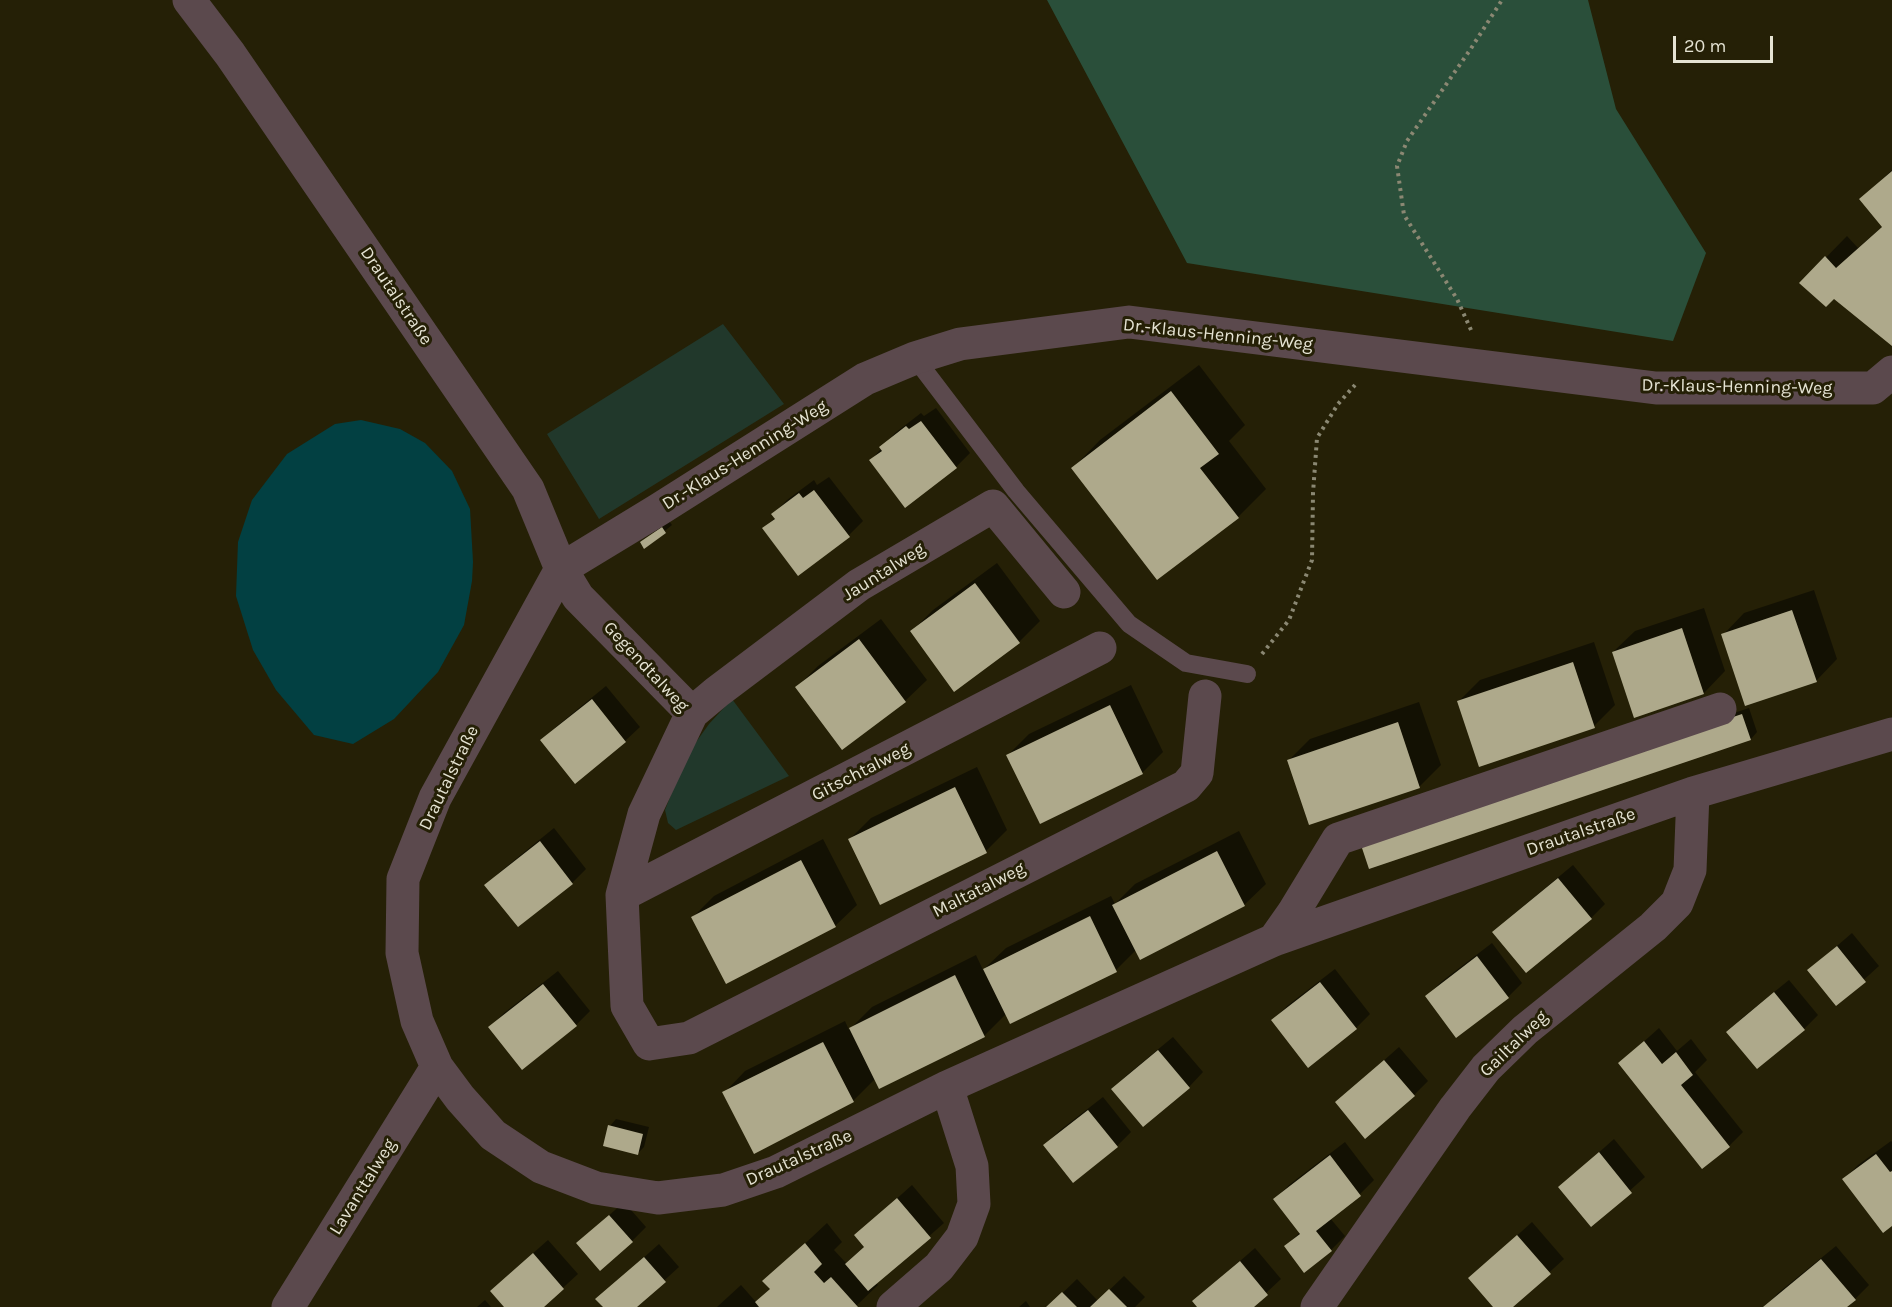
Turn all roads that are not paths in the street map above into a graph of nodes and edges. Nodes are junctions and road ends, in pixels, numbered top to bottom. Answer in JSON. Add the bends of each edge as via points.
{"nodes":[{"id":1,"x":189,"y":0,"type":"edge"},
{"id":2,"x":915,"y":358,"type":"junction"},
{"id":3,"x":1892,"y":372,"type":"edge"},
{"id":4,"x":561,"y":569,"type":"junction"},
{"id":5,"x":1064,"y":592,"type":"dead end"},
{"id":6,"x":1100,"y":648,"type":"dead end"},
{"id":7,"x":1247,"y":674,"type":"road end"},
{"id":8,"x":1205,"y":696,"type":"dead end"},
{"id":9,"x":1720,"y":709,"type":"dead end"},
{"id":10,"x":692,"y":713,"type":"junction"},
{"id":11,"x":1892,"y":734,"type":"edge"},
{"id":12,"x":1693,"y":793,"type":"junction"},
{"id":13,"x":622,"y":895,"type":"junction"},
{"id":14,"x":1274,"y":940,"type":"junction"},
{"id":15,"x":689,"y":1038,"type":"joint"},
{"id":16,"x":436,"y":1066,"type":"junction"},
{"id":17,"x":947,"y":1087,"type":"junction"},
{"id":18,"x":288,"y":1307,"type":"edge"},
{"id":19,"x":893,"y":1307,"type":"edge"},
{"id":20,"x":1317,"y":1307,"type":"edge"}],
"edges":[{"from":1,"to":4,"type":"street","name":"Drautalstraße","via":[[528,489]]},
{"from":2,"to":3,"type":"street","name":"Dr.-Klaus-Henning-Weg","via":[[960,344],[1129,322],[1656,388],[1873,388]]},
{"from":2,"to":4,"type":"street","name":"Dr.-Klaus-Henning-Weg","via":[[865,379]]},
{"from":2,"to":7,"type":"lane","via":[[1016,491],[1129,624],[1186,663]]},
{"from":4,"to":10,"type":"street","name":"Gegendtalweg","via":[[578,597]]},
{"from":4,"to":16,"type":"street","name":"Drautalstraße","via":[[435,798],[403,879],[402,953],[417,1021]]},
{"from":5,"to":10,"type":"street","name":"Jauntalweg","via":[[993,506],[859,585]]},
{"from":6,"to":13,"type":"street","name":"Gitschtalweg"},
{"from":8,"to":15,"type":"street","name":"Maltatalweg","via":[[1197,773],[1186,786]]},
{"from":9,"to":14,"type":"street","via":[[1338,839]]},
{"from":10,"to":13,"type":"street","name":"Gegendtalweg","via":[[644,814]]},
{"from":11,"to":12,"type":"street","name":"Drautalstraße"},
{"from":12,"to":14,"type":"street","name":"Drautalstraße"},
{"from":12,"to":20,"type":"street","name":"Gailtalweg","via":[[1690,870],[1677,903],[1653,927],[1525,1030],[1486,1068]]},
{"from":13,"to":15,"type":"street","name":"Gegendtalweg","via":[[627,1006],[649,1044]]},
{"from":14,"to":17,"type":"street","name":"Drautalstraße"},
{"from":16,"to":17,"type":"street","name":"Drautalstraße","via":[[493,1135],[541,1167],[596,1188],[658,1198],[723,1190],[776,1172]]},
{"from":16,"to":18,"type":"street","name":"Lavanttalweg"},
{"from":17,"to":19,"type":"street","via":[[972,1166],[974,1204],[962,1237],[939,1267]]}]}
